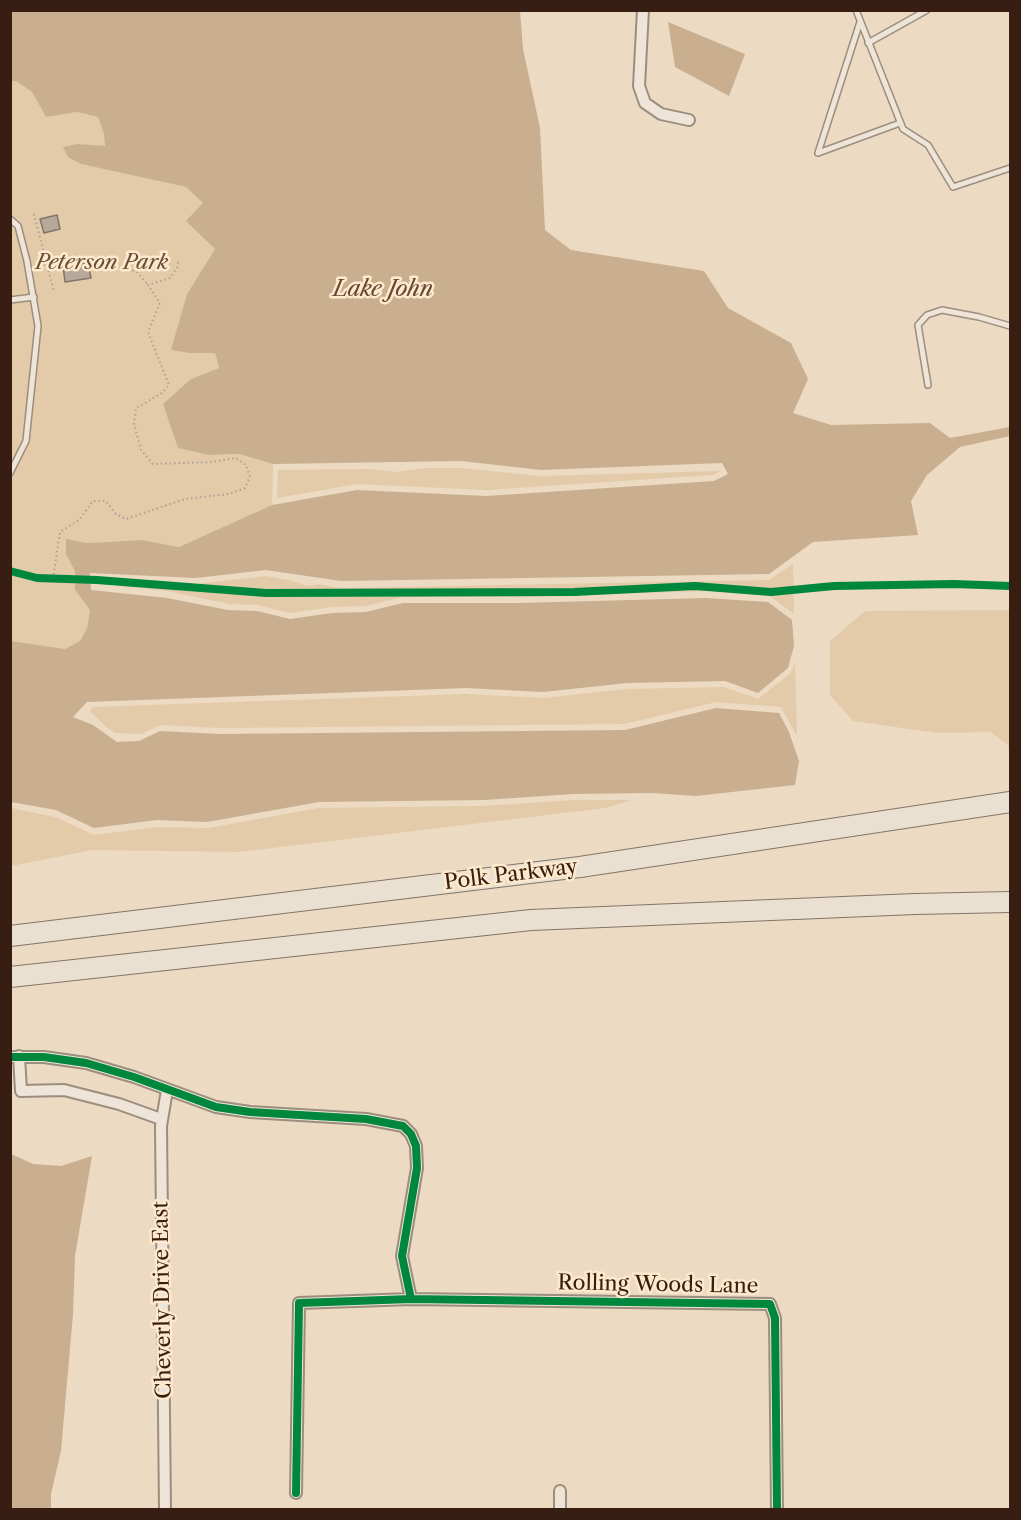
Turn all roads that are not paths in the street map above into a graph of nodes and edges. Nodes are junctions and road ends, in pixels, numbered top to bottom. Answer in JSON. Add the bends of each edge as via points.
{"nodes":[{"id":1,"x":643,"y":10,"type":"edge"},
{"id":2,"x":856,"y":10,"type":"edge"},
{"id":3,"x":927,"y":10,"type":"edge"},
{"id":4,"x":860,"y":22,"type":"junction"},
{"id":5,"x":868,"y":43,"type":"junction"},
{"id":6,"x":689,"y":120,"type":"dead end"},
{"id":7,"x":901,"y":126,"type":"junction"},
{"id":8,"x":1011,"y":168,"type":"edge"},
{"id":9,"x":10,"y":219,"type":"edge"},
{"id":10,"x":34,"y":297,"type":"junction"},
{"id":11,"x":10,"y":300,"type":"edge"},
{"id":12,"x":1011,"y":326,"type":"edge"},
{"id":13,"x":928,"y":385,"type":"dead end"},
{"id":14,"x":10,"y":473,"type":"edge"},
{"id":15,"x":1011,"y":802,"type":"edge"},
{"id":16,"x":1011,"y":902,"type":"edge"},
{"id":17,"x":10,"y":936,"type":"edge"},
{"id":18,"x":10,"y":977,"type":"edge"},
{"id":19,"x":15,"y":1057,"type":"edge"},
{"id":20,"x":167,"y":1090,"type":"junction"},
{"id":21,"x":161,"y":1119,"type":"junction"},
{"id":22,"x":411,"y":1299,"type":"junction"},
{"id":23,"x":560,"y":1491,"type":"dead end"},
{"id":24,"x":296,"y":1493,"type":"dead end"},
{"id":25,"x":165,"y":1509,"type":"edge"},
{"id":26,"x":560,"y":1509,"type":"edge"},
{"id":27,"x":777,"y":1509,"type":"edge"}],
"edges":[{"from":1,"to":6,"type":"street","via":[[639,86],[645,103],[661,114]]},
{"from":2,"to":4,"type":"lane"},
{"from":3,"to":5,"type":"lane"},
{"from":4,"to":5,"type":"lane"},
{"from":4,"to":7,"type":"lane","via":[[818,153]]},
{"from":5,"to":7,"type":"lane"},
{"from":7,"to":8,"type":"lane","via":[[928,145],[952,187]]},
{"from":9,"to":10,"type":"lane","via":[[18,226]]},
{"from":10,"to":11,"type":"lane"},
{"from":10,"to":14,"type":"lane","via":[[38,326],[26,441]]},
{"from":12,"to":13,"type":"lane","via":[[942,310],[927,315],[918,325]]},
{"from":15,"to":17,"type":"highway","name":"Polk Parkway","via":[[580,867]]},
{"from":16,"to":18,"type":"highway","via":[[531,920]]},
{"from":19,"to":20,"type":"street","via":[[86,1063]]},
{"from":19,"to":21,"type":"street","via":[[21,1091],[64,1090]]},
{"from":20,"to":21,"type":"street","name":"Cheverly Drive East"},
{"from":20,"to":22,"type":"street","via":[[216,1107],[366,1119],[403,1126],[416,1146],[417,1168],[402,1256]]},
{"from":21,"to":25,"type":"street","name":"Cheverly Drive East"},
{"from":22,"to":24,"type":"street","name":"Rolling Woods Lane","via":[[299,1303]]},
{"from":22,"to":27,"type":"street","name":"Rolling Woods Lane","via":[[770,1304],[775,1318]]},
{"from":23,"to":26,"type":"street"}]}
